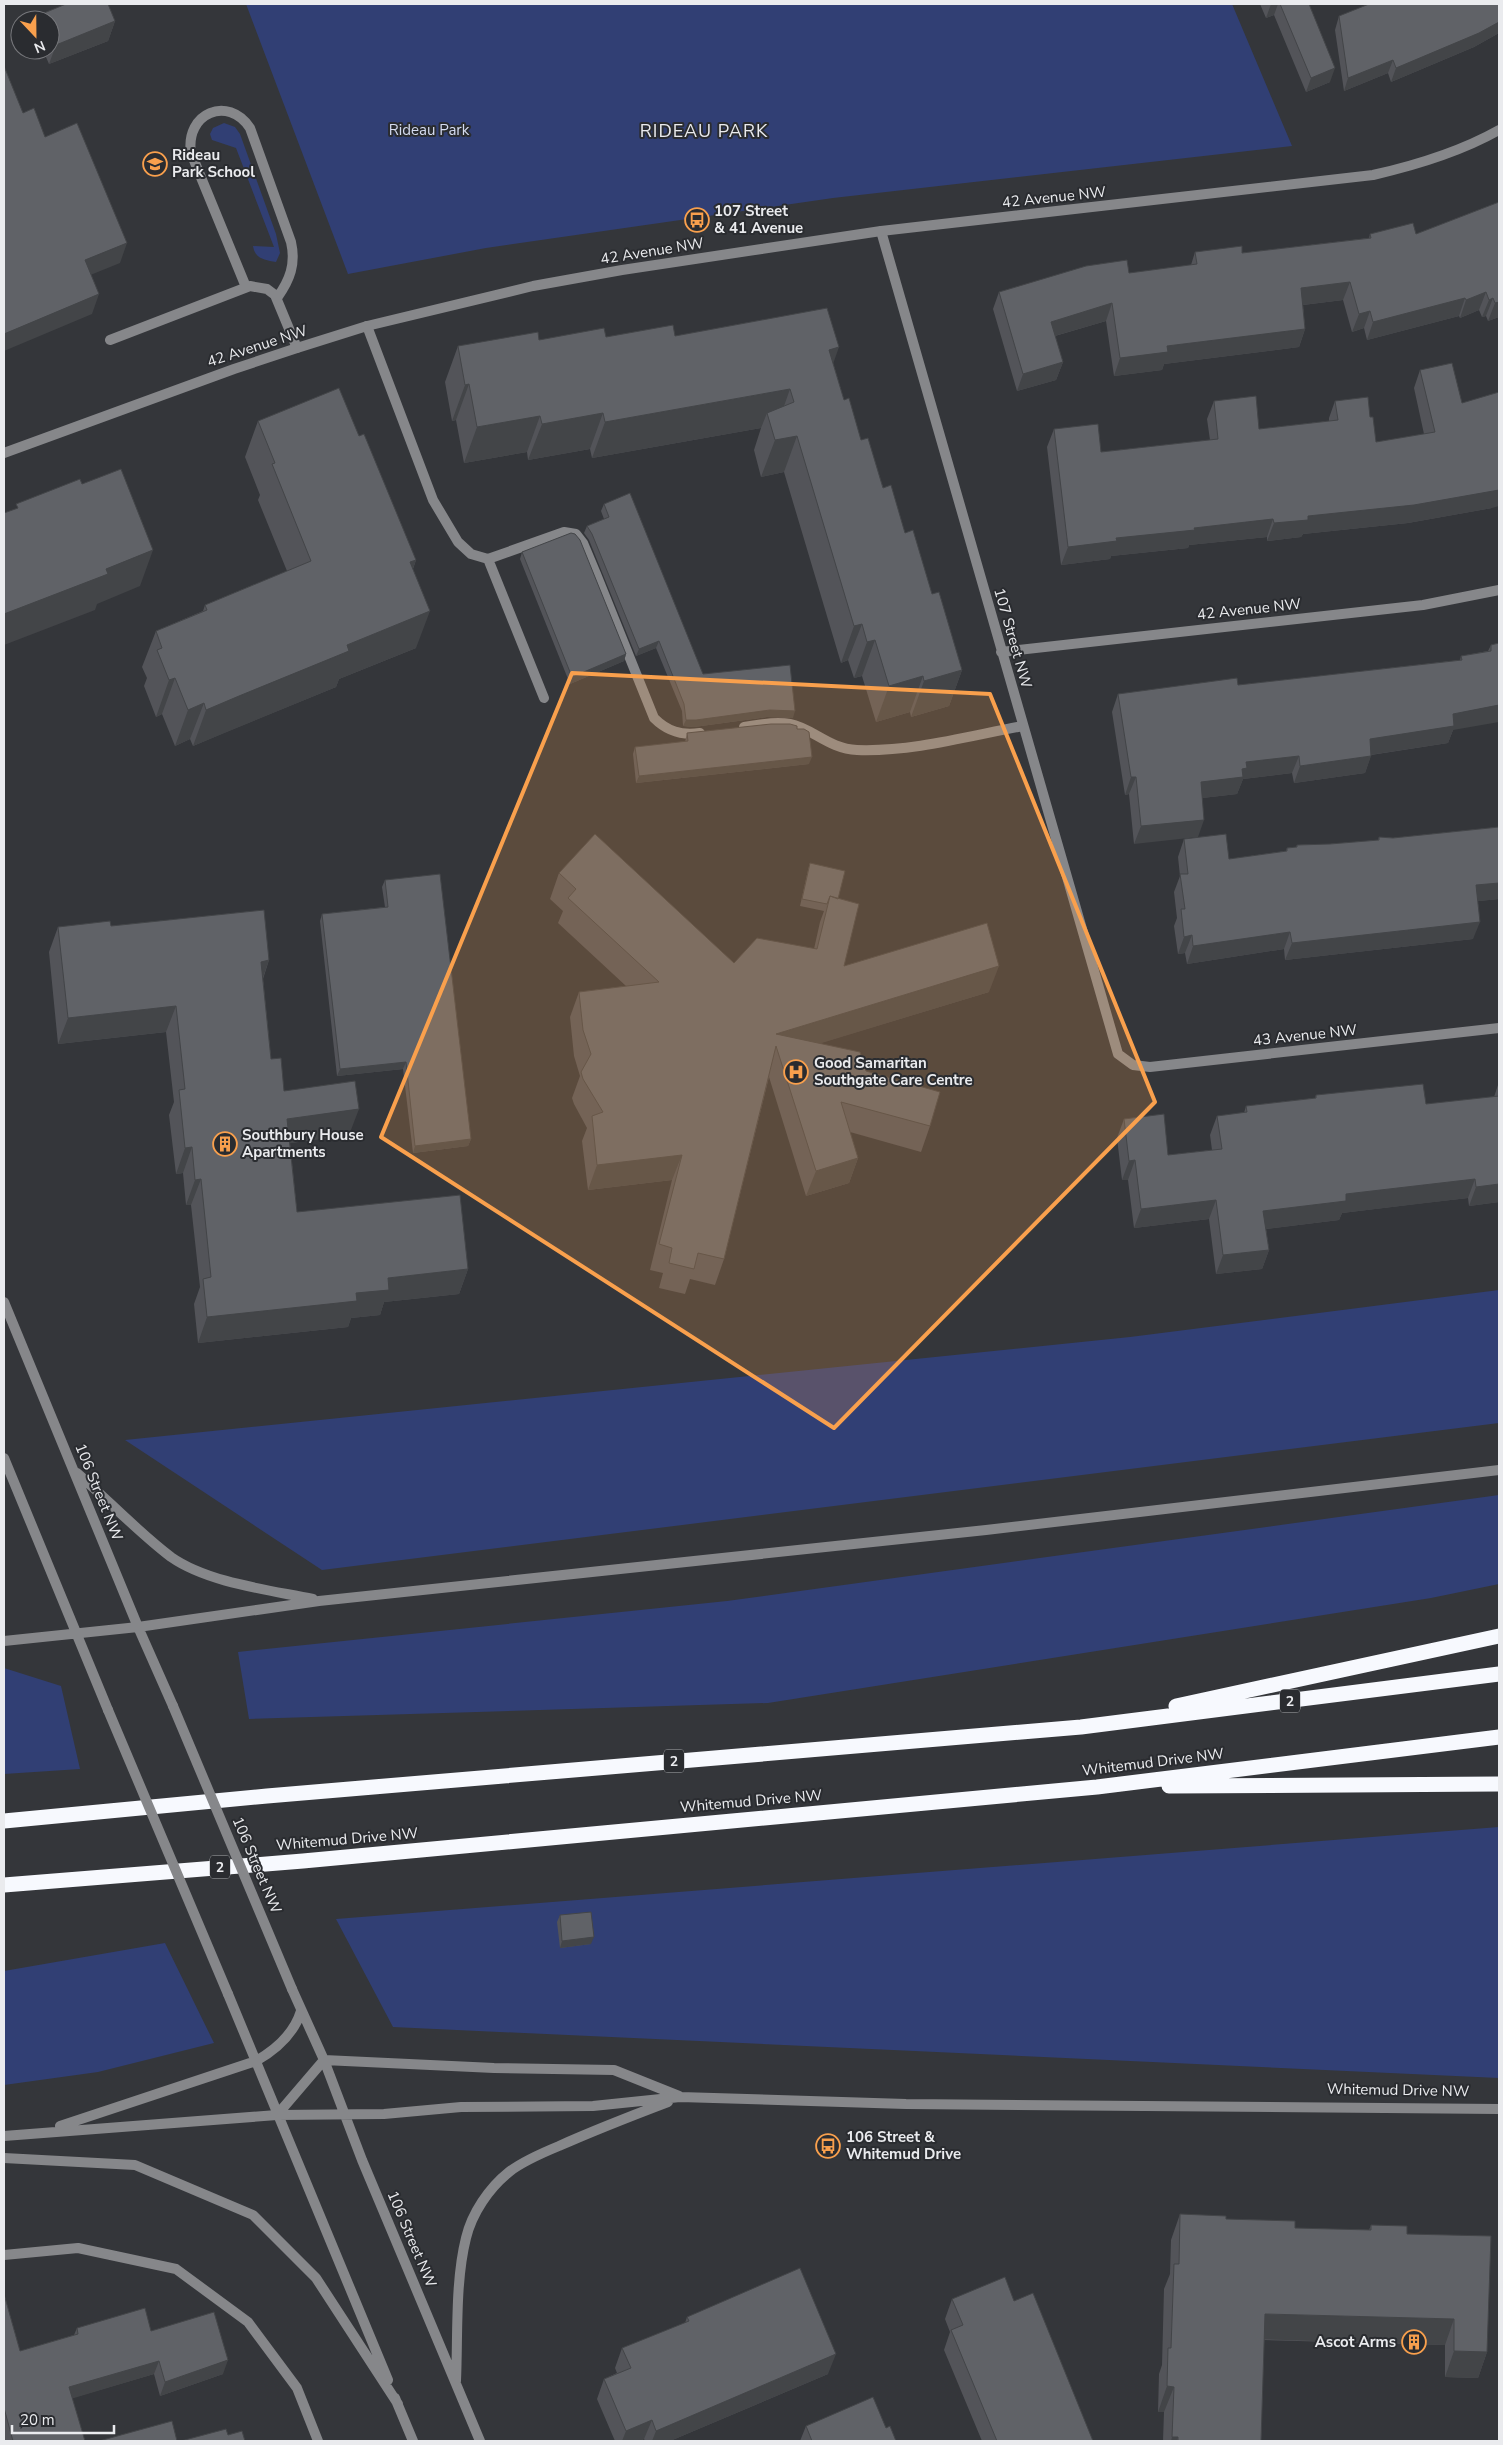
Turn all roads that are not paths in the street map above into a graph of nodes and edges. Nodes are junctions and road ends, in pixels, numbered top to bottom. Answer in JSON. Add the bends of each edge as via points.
{"nodes":[{"id":1,"x":1499,"y":130,"type":"edge"},
{"id":2,"x":881,"y":231,"type":"junction"},
{"id":3,"x":246,"y":287,"type":"junction"},
{"id":4,"x":277,"y":298,"type":"junction"},
{"id":5,"x":367,"y":326,"type":"junction"},
{"id":6,"x":110,"y":340,"type":"dead end"},
{"id":7,"x":297,"y":348,"type":"junction"},
{"id":8,"x":4,"y":453,"type":"edge"},
{"id":9,"x":488,"y":559,"type":"junction"},
{"id":10,"x":1499,"y":590,"type":"edge"},
{"id":11,"x":1002,"y":652,"type":"junction"},
{"id":12,"x":544,"y":698,"type":"dead end"},
{"id":13,"x":1023,"y":726,"type":"junction"},
{"id":14,"x":731,"y":729,"type":"edge"},
{"id":15,"x":713,"y":732,"type":"edge"},
{"id":16,"x":1499,"y":1028,"type":"edge"},
{"id":17,"x":1118,"y":1054,"type":"joint"},
{"id":18,"x":4,"y":1302,"type":"edge"},
{"id":19,"x":4,"y":1458,"type":"edge"},
{"id":20,"x":1499,"y":1470,"type":"edge"},
{"id":21,"x":74,"y":1471,"type":"junction"},
{"id":22,"x":319,"y":1601,"type":"junction"},
{"id":23,"x":138,"y":1627,"type":"junction"},
{"id":24,"x":76,"y":1633,"type":"junction"},
{"id":25,"x":1499,"y":1636,"type":"edge"},
{"id":26,"x":4,"y":1640,"type":"edge"},
{"id":27,"x":1499,"y":1674,"type":"edge"},
{"id":28,"x":1081,"y":1727,"type":"junction"},
{"id":29,"x":1499,"y":1737,"type":"edge"},
{"id":30,"x":1499,"y":1784,"type":"edge"},
{"id":31,"x":1097,"y":1787,"type":"junction"},
{"id":32,"x":4,"y":1821,"type":"edge"},
{"id":33,"x":4,"y":1885,"type":"edge"},
{"id":34,"x":301,"y":2011,"type":"junction"},
{"id":35,"x":324,"y":2060,"type":"junction"},
{"id":36,"x":256,"y":2061,"type":"junction"},
{"id":37,"x":680,"y":2097,"type":"junction"},
{"id":38,"x":1499,"y":2109,"type":"edge"},
{"id":39,"x":345,"y":2114,"type":"junction"},
{"id":40,"x":277,"y":2115,"type":"junction"},
{"id":41,"x":45,"y":2131,"type":"junction"},
{"id":42,"x":4,"y":2136,"type":"edge"},
{"id":43,"x":4,"y":2158,"type":"edge"},
{"id":44,"x":4,"y":2255,"type":"edge"},
{"id":45,"x":456,"y":2384,"type":"junction"},
{"id":46,"x":398,"y":2404,"type":"junction"},
{"id":47,"x":318,"y":2441,"type":"edge"},
{"id":48,"x":414,"y":2441,"type":"edge"},
{"id":49,"x":480,"y":2441,"type":"edge"}],
"edges":[{"from":1,"to":2,"type":"street","name":"42 Avenue NW","via":[[1447,154],[1373,175]]},
{"from":2,"to":5,"type":"street","name":"42 Avenue NW","via":[[584,276]]},
{"from":2,"to":11,"type":"street","name":"107 Street NW"},
{"from":3,"to":4,"type":"street","via":[[267,289]]},
{"from":3,"to":4,"type":"street","via":[[191,154],[191,132],[196,123],[206,115],[218,112],[230,112],[243,118],[250,128],[291,242],[295,257],[292,269],[288,283]]},
{"from":3,"to":6,"type":"street"},
{"from":4,"to":7,"type":"street"},
{"from":5,"to":7,"type":"street","name":"42 Avenue NW"},
{"from":5,"to":9,"type":"street","via":[[434,500],[458,542],[471,554]]},
{"from":7,"to":8,"type":"street","name":"42 Avenue NW"},
{"from":9,"to":12,"type":"street"},
{"from":9,"to":15,"type":"street","via":[[564,532],[576,534],[590,559],[654,718],[665,729],[677,733]]},
{"from":10,"to":11,"type":"street","name":"42 Avenue NW","via":[[1423,605]]},
{"from":11,"to":13,"type":"street","name":"107 Street NW"},
{"from":13,"to":14,"type":"street","via":[[912,746],[855,750],[825,742],[790,724]]},
{"from":13,"to":17,"type":"street","name":"107 Street NW"},
{"from":16,"to":17,"type":"street","name":"43 Avenue NW","via":[[1150,1067],[1132,1065]]},
{"from":18,"to":21,"type":"street","name":"106 Street NW"},
{"from":19,"to":24,"type":"street"},
{"from":20,"to":22,"type":"street","via":[[976,1531]]},
{"from":21,"to":22,"type":"street","via":[[172,1557],[226,1580]]},
{"from":21,"to":23,"type":"street","name":"106 Street NW"},
{"from":22,"to":23,"type":"street"},
{"from":23,"to":24,"type":"street"},
{"from":23,"to":34,"type":"street","name":"106 Street NW","bridge":true},
{"from":24,"to":26,"type":"street"},
{"from":24,"to":36,"type":"street","bridge":true},
{"from":25,"to":28,"type":"highway"},
{"from":27,"to":28,"type":"highway","number":"2"},
{"from":28,"to":32,"type":"highway","number":"2"},
{"from":29,"to":31,"type":"highway","name":"Whitemud Drive NW","number":"2"},
{"from":30,"to":31,"type":"highway"},
{"from":31,"to":33,"type":"highway","name":"Whitemud Drive NW","number":"2","via":[[323,1859]]},
{"from":34,"to":35,"type":"street","name":"106 Street NW"},
{"from":34,"to":36,"type":"street","via":[[289,2034],[272,2052]]},
{"from":35,"to":37,"type":"street","via":[[614,2070]]},
{"from":35,"to":39,"type":"street","name":"106 Street NW"},
{"from":35,"to":40,"type":"street"},
{"from":36,"to":40,"type":"street"},
{"from":36,"to":41,"type":"street"},
{"from":37,"to":38,"type":"street","name":"Whitemud Drive NW","via":[[906,2104]]},
{"from":37,"to":39,"type":"street","name":"Whitemud Drive NW","via":[[593,2106],[461,2106],[384,2114]]},
{"from":37,"to":45,"type":"street","via":[[536,2156],[509,2172],[491,2190],[477,2209],[466,2237]]},
{"from":39,"to":40,"type":"street","name":"Whitemud Drive NW"},
{"from":39,"to":45,"type":"street","name":"106 Street NW"},
{"from":40,"to":41,"type":"street","name":"Whitemud Drive NW"},
{"from":40,"to":46,"type":"street"},
{"from":41,"to":42,"type":"street"},
{"from":43,"to":46,"type":"street","via":[[136,2165],[253,2215],[316,2278]]},
{"from":44,"to":47,"type":"street","via":[[78,2248],[176,2269],[248,2322],[296,2388]]},
{"from":45,"to":49,"type":"street","name":"106 Street NW"},
{"from":46,"to":48,"type":"street"}]}
